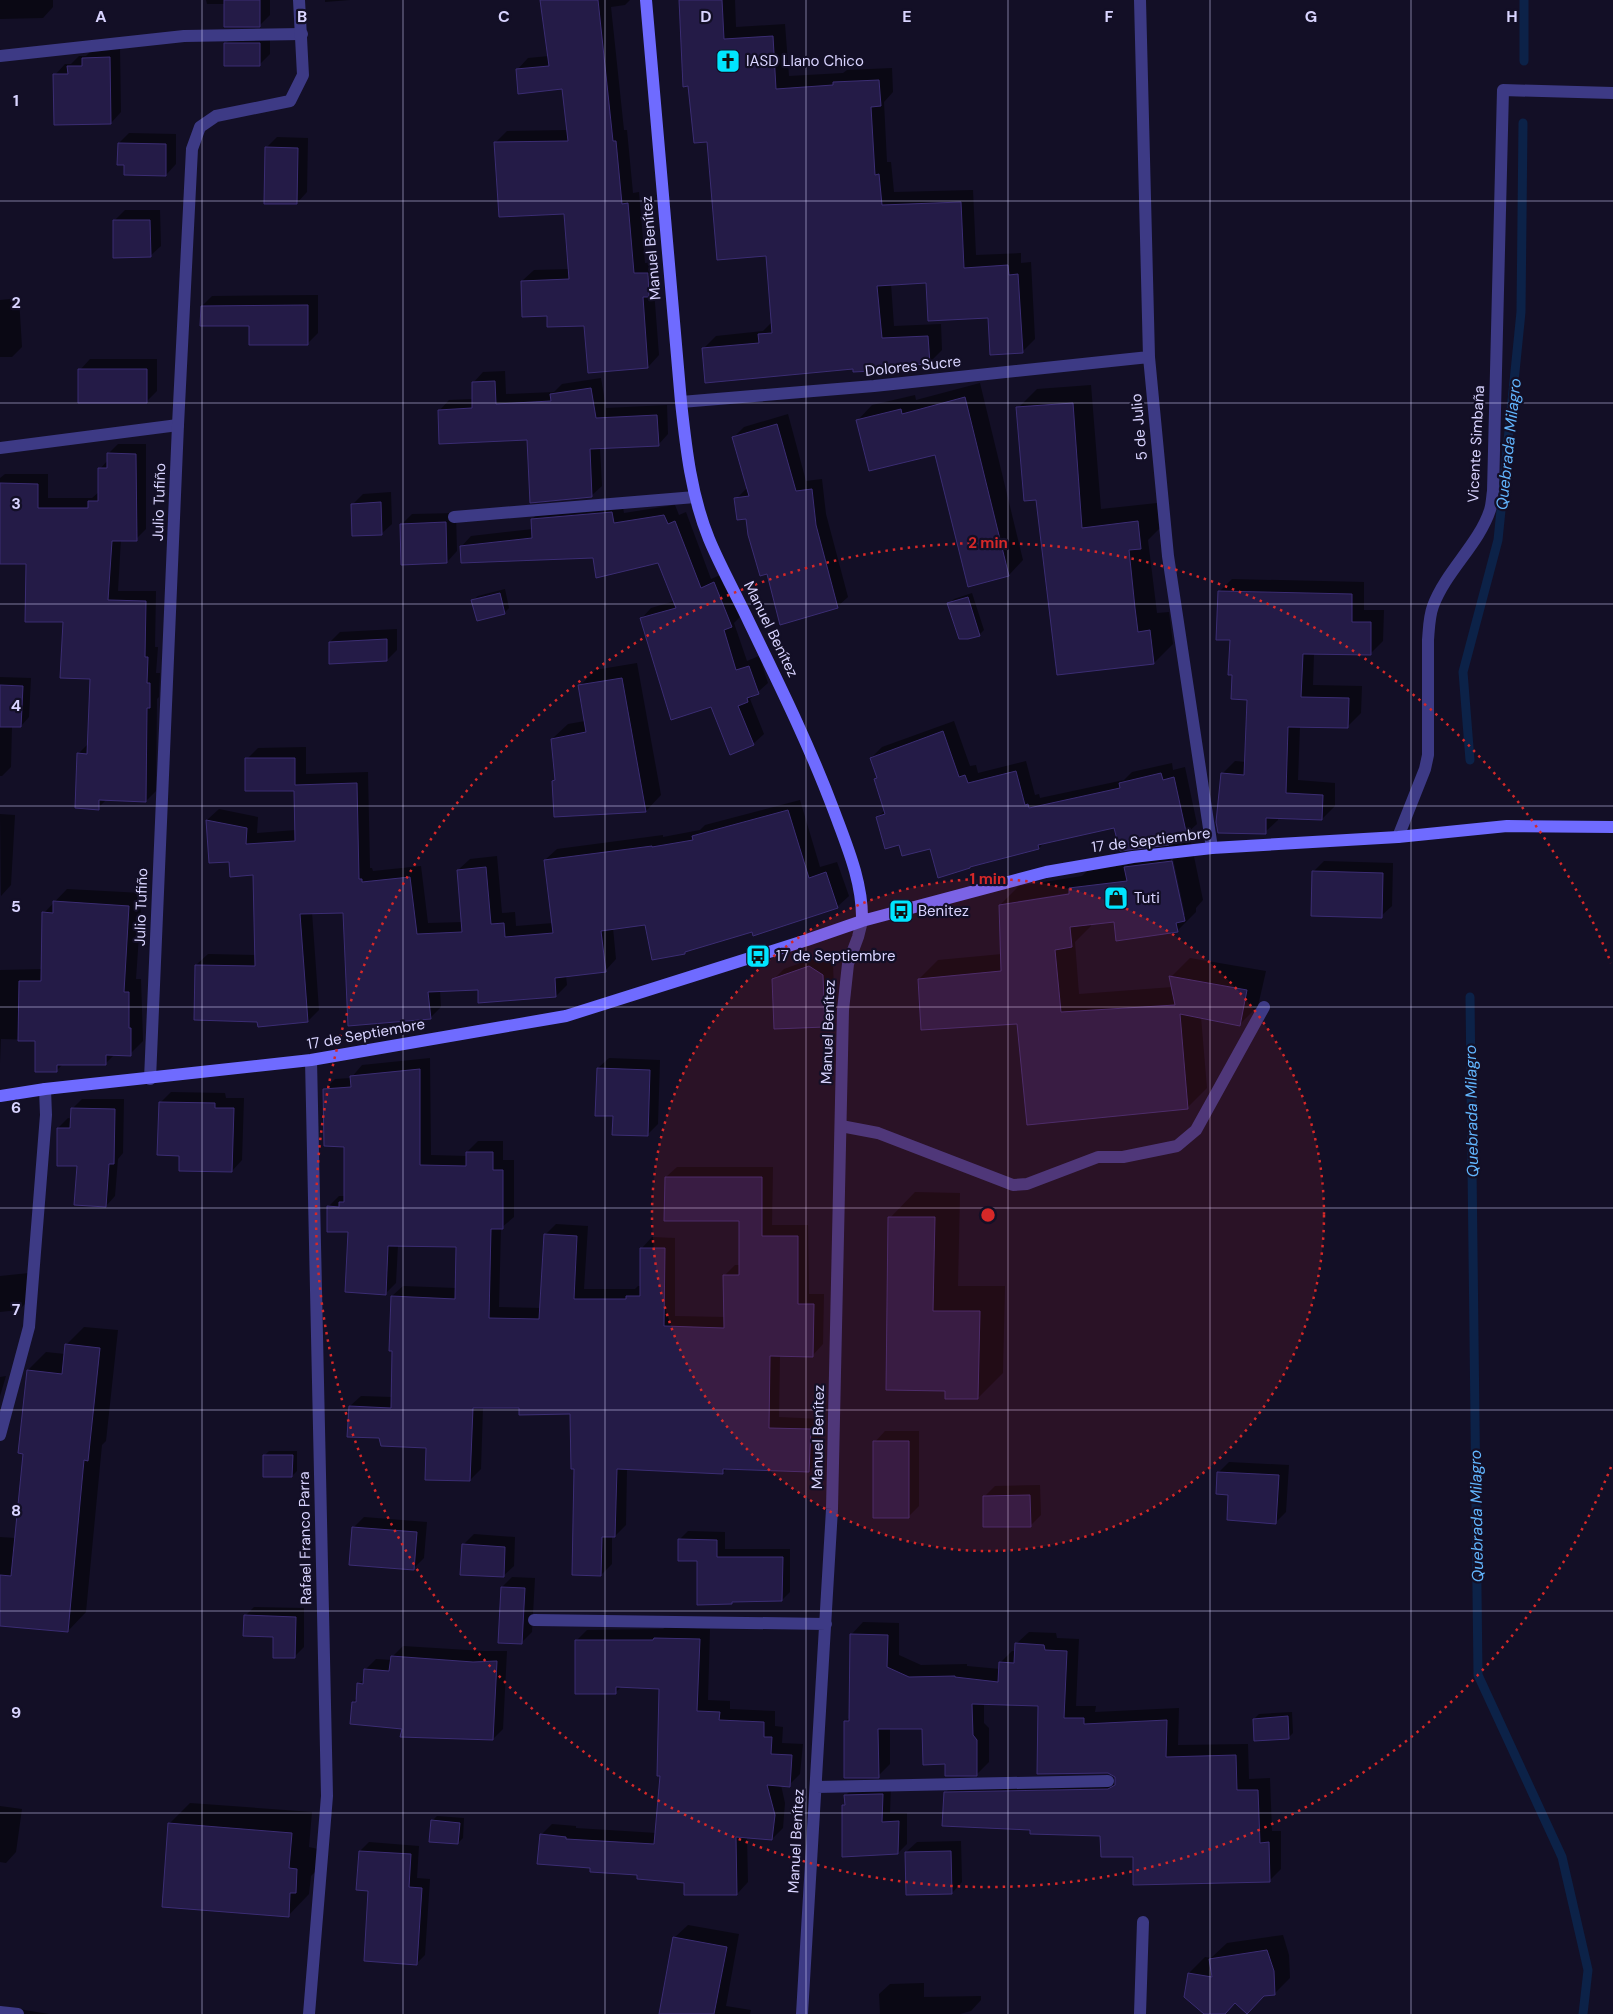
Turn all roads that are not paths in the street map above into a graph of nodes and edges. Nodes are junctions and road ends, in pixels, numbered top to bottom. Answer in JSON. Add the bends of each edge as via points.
{"nodes":[{"id":1,"x":299,"y":0,"type":"edge"},
{"id":2,"x":646,"y":0,"type":"edge"},
{"id":3,"x":1140,"y":0,"type":"edge"},
{"id":4,"x":302,"y":34,"type":"junction"},
{"id":5,"x":0,"y":56,"type":"edge"},
{"id":6,"x":1613,"y":93,"type":"edge"},
{"id":7,"x":1149,"y":357,"type":"junction"},
{"id":8,"x":681,"y":402,"type":"junction"},
{"id":9,"x":178,"y":425,"type":"junction"},
{"id":10,"x":0,"y":448,"type":"edge"},
{"id":11,"x":695,"y":497,"type":"junction"},
{"id":12,"x":454,"y":517,"type":"dead end"},
{"id":13,"x":1613,"y":827,"type":"edge"},
{"id":14,"x":1398,"y":837,"type":"junction"},
{"id":15,"x":1212,"y":848,"type":"junction"},
{"id":16,"x":862,"y":921,"type":"junction"},
{"id":17,"x":1264,"y":1007,"type":"dead end"},
{"id":18,"x":311,"y":1060,"type":"junction"},
{"id":19,"x":150,"y":1079,"type":"junction"},
{"id":20,"x":45,"y":1089,"type":"junction"},
{"id":21,"x":0,"y":1096,"type":"edge"},
{"id":22,"x":841,"y":1126,"type":"junction"},
{"id":23,"x":0,"y":1435,"type":"edge"},
{"id":24,"x":534,"y":1620,"type":"dead end"},
{"id":25,"x":826,"y":1624,"type":"junction"},
{"id":26,"x":1108,"y":1781,"type":"dead end"},
{"id":27,"x":816,"y":1787,"type":"junction"},
{"id":28,"x":1143,"y":1922,"type":"dead end"},
{"id":29,"x":0,"y":2012,"type":"edge"},
{"id":30,"x":18,"y":2014,"type":"edge"},
{"id":31,"x":309,"y":2014,"type":"edge"},
{"id":32,"x":802,"y":2014,"type":"edge"},
{"id":33,"x":1140,"y":2014,"type":"edge"}],
"edges":[{"from":1,"to":4,"type":"street","name":"Julio Tufiño"},
{"from":2,"to":8,"type":"street","name":"Manuel Benítez"},
{"from":3,"to":7,"type":"street","name":"5 de Julio"},
{"from":4,"to":5,"type":"street","via":[[184,36]]},
{"from":4,"to":9,"type":"street","name":"Julio Tufiño","via":[[303,75],[290,101],[216,116],[200,127],[192,149]]},
{"from":6,"to":14,"type":"street","name":"Vicente Simbaña","via":[[1503,90],[1493,491],[1490,510],[1482,526],[1444,582],[1433,606],[1428,640],[1428,755]]},
{"from":7,"to":8,"type":"street","name":"Dolores Sucre","via":[[874,386]]},
{"from":7,"to":15,"type":"street","name":"5 de Julio","via":[[1168,556]]},
{"from":8,"to":11,"type":"street","name":"Manuel Benítez"},
{"from":9,"to":10,"type":"street"},
{"from":9,"to":19,"type":"street","name":"Julio Tufiño"},
{"from":11,"to":12,"type":"street"},
{"from":11,"to":16,"type":"street","name":"Manuel Benítez","via":[[709,539],[791,709],[829,798],[851,858],[860,892]]},
{"from":13,"to":14,"type":"street","name":"17 de Septiembre","via":[[1507,826]]},
{"from":14,"to":15,"type":"street","name":"17 de Septiembre"},
{"from":15,"to":16,"type":"street","name":"17 de Septiembre","via":[[1132,857],[1046,872]]},
{"from":16,"to":18,"type":"street","name":"17 de Septiembre","via":[[566,1016]]},
{"from":16,"to":22,"type":"street","name":"Manuel Benítez","via":[[845,981]]},
{"from":17,"to":22,"type":"street","via":[[1196,1130],[1177,1146],[1123,1157],[1098,1157],[1027,1184],[1013,1185],[878,1133]]},
{"from":18,"to":19,"type":"street","name":"17 de Septiembre"},
{"from":18,"to":31,"type":"street","name":"Rafael Franco Parra","via":[[328,1796]]},
{"from":19,"to":20,"type":"street","name":"17 de Septiembre"},
{"from":20,"to":21,"type":"street","name":"17 de Septiembre"},
{"from":20,"to":23,"type":"street","via":[[46,1115],[29,1327]]},
{"from":22,"to":25,"type":"street","name":"Manuel Benítez","via":[[832,1509]]},
{"from":24,"to":25,"type":"street"},
{"from":25,"to":27,"type":"street","name":"Manuel Benítez"},
{"from":26,"to":27,"type":"street"},
{"from":27,"to":32,"type":"street","name":"Manuel Benítez"},
{"from":28,"to":33,"type":"street"},
{"from":29,"to":30,"type":"street"}]}
